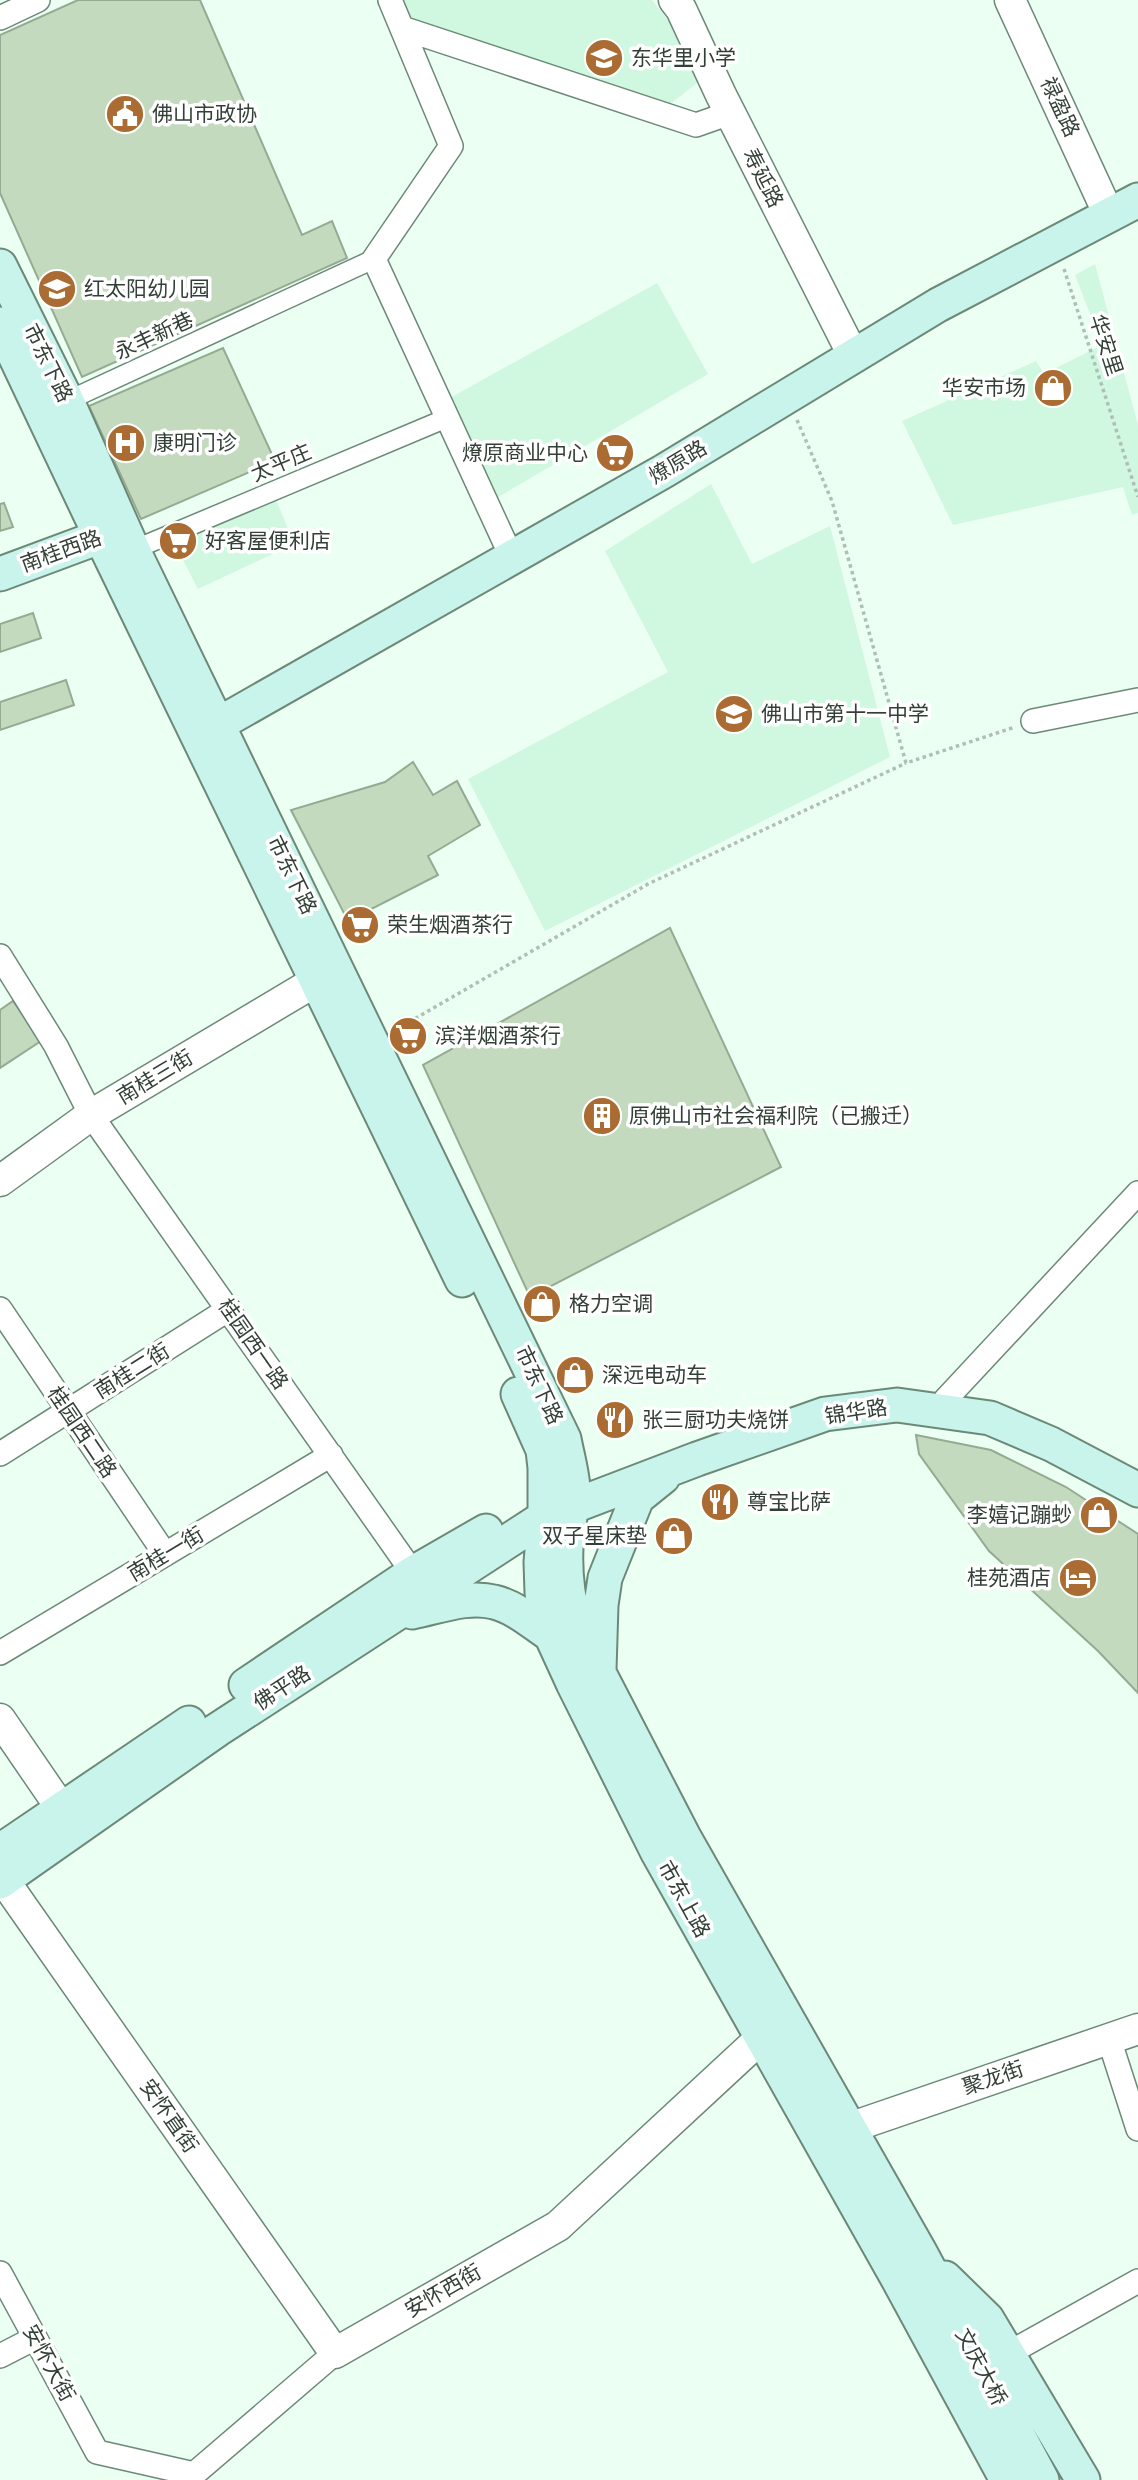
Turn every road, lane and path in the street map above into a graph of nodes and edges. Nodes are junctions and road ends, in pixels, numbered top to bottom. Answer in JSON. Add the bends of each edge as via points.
{"nodes":[{"id":1,"x":38,"y":0,"type":"edge"},
{"id":2,"x":390,"y":0,"type":"edge"},
{"id":3,"x":1010,"y":0,"type":"edge"},
{"id":4,"x":684,"y":3,"type":"edge"},
{"id":5,"x":0,"y":18,"type":"edge"},
{"id":6,"x":402,"y":28,"type":"junction"},
{"id":7,"x":730,"y":113,"type":"junction"},
{"id":8,"x":1124,"y":207,"type":"edge"},
{"id":9,"x":1056,"y":243,"type":"junction"},
{"id":10,"x":374,"y":259,"type":"junction"},
{"id":11,"x":0,"y":266,"type":"edge"},
{"id":12,"x":0,"y":324,"type":"edge"},
{"id":13,"x":853,"y":355,"type":"junction"},
{"id":14,"x":788,"y":396,"type":"junction"},
{"id":15,"x":67,"y":401,"type":"junction"},
{"id":16,"x":447,"y":418,"type":"junction"},
{"id":17,"x":1138,"y":497,"type":"edge"},
{"id":18,"x":119,"y":538,"type":"junction"},
{"id":19,"x":512,"y":558,"type":"junction"},
{"id":20,"x":0,"y":574,"type":"edge"},
{"id":21,"x":1138,"y":700,"type":"edge"},
{"id":22,"x":1033,"y":721,"type":"joint"},
{"id":23,"x":208,"y":730,"type":"junction"},
{"id":24,"x":906,"y":763,"type":"junction"},
{"id":25,"x":0,"y":956,"type":"edge"},
{"id":26,"x":316,"y":981,"type":"junction"},
{"id":27,"x":397,"y":1029,"type":"dead end"},
{"id":28,"x":91,"y":1115,"type":"junction"},
{"id":29,"x":0,"y":1181,"type":"edge"},
{"id":30,"x":1134,"y":1206,"type":"edge"},
{"id":31,"x":0,"y":1309,"type":"edge"},
{"id":32,"x":229,"y":1310,"type":"junction"},
{"id":33,"x":945,"y":1400,"type":"junction"},
{"id":34,"x":68,"y":1411,"type":"junction"},
{"id":35,"x":0,"y":1454,"type":"edge"},
{"id":36,"x":331,"y":1455,"type":"junction"},
{"id":37,"x":674,"y":1467,"type":"junction"},
{"id":38,"x":1138,"y":1471,"type":"edge"},
{"id":39,"x":1138,"y":1490,"type":"edge"},
{"id":40,"x":559,"y":1502,"type":"junction"},
{"id":41,"x":165,"y":1554,"type":"junction"},
{"id":42,"x":413,"y":1573,"type":"junction"},
{"id":43,"x":393,"y":1616,"type":"junction"},
{"id":44,"x":551,"y":1635,"type":"junction"},
{"id":45,"x":0,"y":1653,"type":"edge"},
{"id":46,"x":599,"y":1673,"type":"junction"},
{"id":47,"x":0,"y":1720,"type":"edge"},
{"id":48,"x":61,"y":1808,"type":"junction"},
{"id":49,"x":1,"y":1871,"type":"edge"},
{"id":50,"x":1138,"y":2029,"type":"edge"},
{"id":51,"x":762,"y":2037,"type":"junction"},
{"id":52,"x":1109,"y":2039,"type":"junction"},
{"id":53,"x":849,"y":2128,"type":"junction"},
{"id":54,"x":1138,"y":2129,"type":"edge"},
{"id":55,"x":920,"y":2254,"type":"junction"},
{"id":56,"x":0,"y":2273,"type":"edge"},
{"id":57,"x":898,"y":2279,"type":"junction"},
{"id":58,"x":1138,"y":2281,"type":"edge"},
{"id":59,"x":35,"y":2338,"type":"junction"},
{"id":60,"x":335,"y":2353,"type":"junction"},
{"id":61,"x":1009,"y":2353,"type":"junction"},
{"id":62,"x":0,"y":2356,"type":"edge"},
{"id":63,"x":97,"y":2452,"type":"joint"},
{"id":64,"x":984,"y":2480,"type":"edge"},
{"id":65,"x":1006,"y":2480,"type":"edge"},
{"id":66,"x":1042,"y":2480,"type":"edge"},
{"id":67,"x":1083,"y":2480,"type":"edge"}],
"edges":[{"from":1,"to":5,"type":"street"},
{"from":2,"to":6,"type":"street"},
{"from":3,"to":8,"type":"street","name":"禄盈路"},
{"from":4,"to":7,"type":"street","name":"寿延路"},
{"from":6,"to":7,"type":"street","via":[[696,125]]},
{"from":6,"to":10,"type":"street","via":[[451,146]]},
{"from":7,"to":13,"type":"street","name":"寿延路"},
{"from":8,"to":9,"type":"main road","name":"燎原路"},
{"from":9,"to":13,"type":"main road","name":"燎原路"},
{"from":9,"to":17,"type":"path","name":"华安里"},
{"from":10,"to":15,"type":"street","name":"永丰新巷"},
{"from":10,"to":16,"type":"street"},
{"from":11,"to":15,"type":"main road","name":"市东下路"},
{"from":12,"to":18,"type":"main road","name":"市东下路"},
{"from":13,"to":14,"type":"main road","name":"燎原路"},
{"from":14,"to":19,"type":"main road","name":"燎原路"},
{"from":14,"to":24,"type":"path","via":[[832,501]]},
{"from":15,"to":18,"type":"main road","name":"市东下路"},
{"from":16,"to":18,"type":"street","name":"太平庄"},
{"from":16,"to":19,"type":"street"},
{"from":18,"to":20,"type":"main road","name":"南桂西路"},
{"from":18,"to":23,"type":"main road","name":"市东下路"},
{"from":19,"to":23,"type":"main road","name":"燎原路"},
{"from":21,"to":22,"type":"street"},
{"from":22,"to":24,"type":"path"},
{"from":23,"to":26,"type":"main road","name":"市东下路"},
{"from":23,"to":40,"type":"main road","name":"市东下路","via":[[555,1417],[564,1439]]},
{"from":24,"to":27,"type":"path","via":[[648,884]]},
{"from":25,"to":28,"type":"street","name":"桂园西一路","via":[[56,1046]]},
{"from":26,"to":28,"type":"street","name":"南桂三街"},
{"from":26,"to":40,"type":"main road","name":"市东下路","via":[[533,1425]]},
{"from":28,"to":29,"type":"street","name":"南桂三街"},
{"from":28,"to":32,"type":"street","name":"桂园西一路"},
{"from":30,"to":33,"type":"street"},
{"from":31,"to":34,"type":"street","name":"桂园西二路"},
{"from":32,"to":34,"type":"street","name":"南桂二街"},
{"from":32,"to":36,"type":"street","name":"桂园西一路"},
{"from":33,"to":38,"type":"main road","name":"锦华路","via":[[999,1407]]},
{"from":33,"to":40,"type":"main road","name":"锦华路","via":[[886,1393],[819,1401],[605,1478]]},
{"from":34,"to":35,"type":"street","name":"南桂二街"},
{"from":34,"to":41,"type":"street","name":"桂园西二路"},
{"from":36,"to":41,"type":"street","name":"南桂一街"},
{"from":36,"to":42,"type":"street","name":"桂园西一路"},
{"from":37,"to":39,"type":"main road","name":"锦华路","via":[[825,1414],[897,1405],[990,1418]]},
{"from":37,"to":40,"type":"main road","name":"锦华路"},
{"from":37,"to":46,"type":"main road","via":[[637,1498],[605,1578]]},
{"from":40,"to":42,"type":"main road","name":"佛平路"},
{"from":40,"to":43,"type":"main road","name":"佛平路"},
{"from":40,"to":44,"type":"main road","name":"市东上路","via":[[541,1562]]},
{"from":40,"to":46,"type":"main road","name":"市东上路","via":[[572,1618]]},
{"from":41,"to":45,"type":"street","name":"南桂一街"},
{"from":42,"to":48,"type":"main road","name":"佛平路"},
{"from":43,"to":44,"type":"main road","via":[[473,1600],[494,1602]]},
{"from":43,"to":49,"type":"main road","name":"佛平路"},
{"from":44,"to":51,"type":"main road","name":"市东上路","via":[[658,1853]]},
{"from":46,"to":53,"type":"main road","name":"市东上路","via":[[685,1839]]},
{"from":47,"to":48,"type":"street"},
{"from":48,"to":49,"type":"main road","name":"佛平路"},
{"from":49,"to":60,"type":"street","name":"安怀直街"},
{"from":50,"to":52,"type":"street","name":"聚龙街"},
{"from":51,"to":57,"type":"main road","name":"市东上路"},
{"from":51,"to":60,"type":"street","name":"安怀西街","via":[[558,2226]]},
{"from":52,"to":53,"type":"street","name":"聚龙街"},
{"from":52,"to":54,"type":"street"},
{"from":53,"to":55,"type":"main road","name":"市东上路"},
{"from":55,"to":61,"type":"main road","via":[[987,2319]]},
{"from":55,"to":66,"type":"main road","name":"文庆大桥"},
{"from":56,"to":59,"type":"street","name":"安怀大街"},
{"from":57,"to":64,"type":"main road","via":[[914,2354]]},
{"from":57,"to":65,"type":"main road","name":"文庆大桥"},
{"from":58,"to":61,"type":"street"},
{"from":59,"to":62,"type":"street"},
{"from":59,"to":63,"type":"street","name":"安怀大街"},
{"from":60,"to":63,"type":"street","name":"安怀西街","via":[[194,2474]]},
{"from":61,"to":67,"type":"main road"}]}
